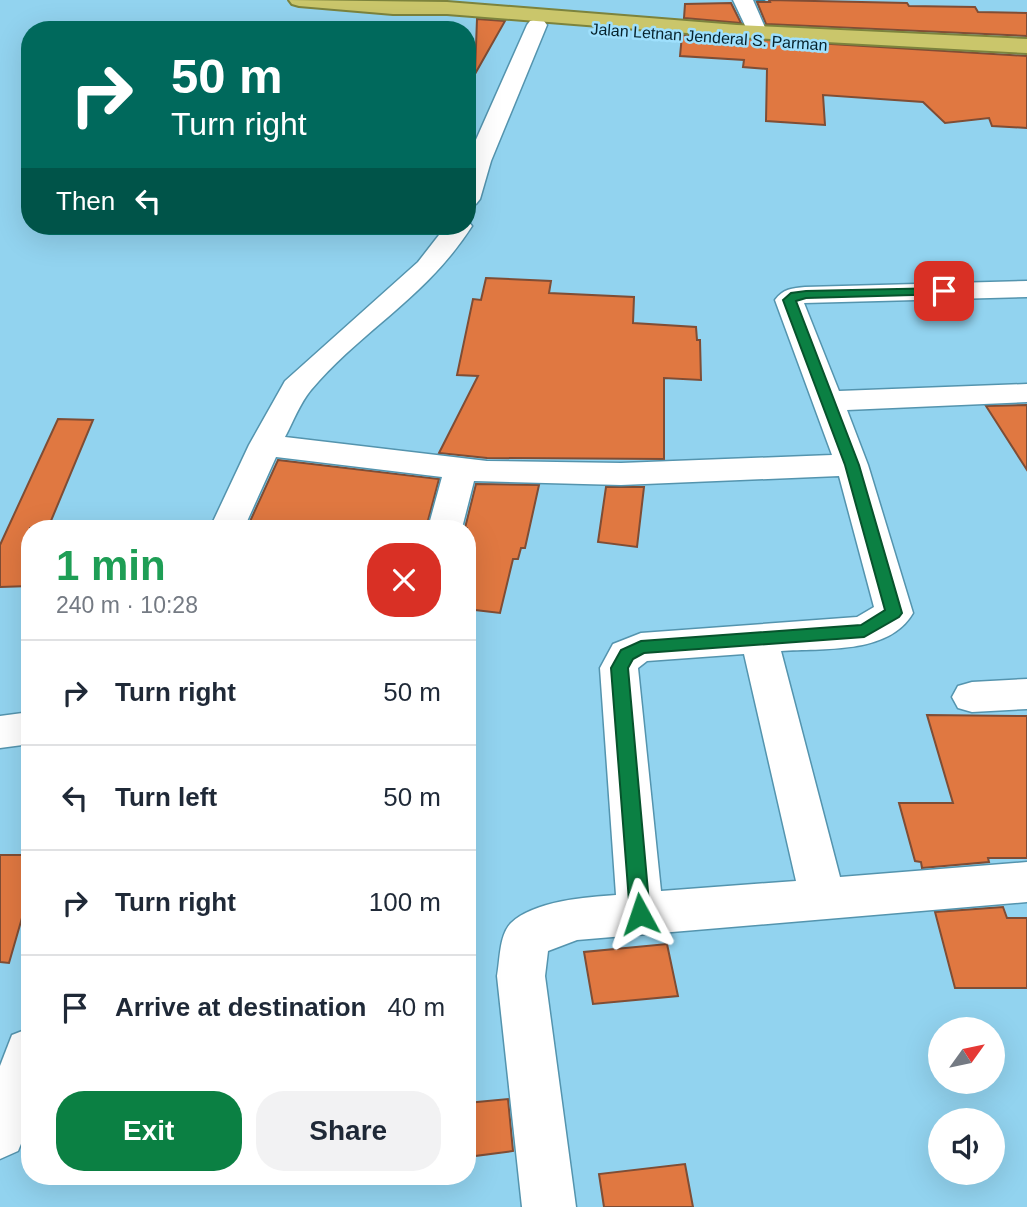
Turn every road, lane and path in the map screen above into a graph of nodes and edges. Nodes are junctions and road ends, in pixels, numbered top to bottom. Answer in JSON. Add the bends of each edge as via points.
{"nodes":[{"id":1,"x":299,"y":0,"type":"edge"},
{"id":2,"x":744,"y":3,"type":"edge"},
{"id":3,"x":531,"y":14,"type":"edge"},
{"id":4,"x":757,"y":33,"type":"junction"},
{"id":5,"x":1027,"y":46,"type":"edge"},
{"id":6,"x":1027,"y":57,"type":"edge"},
{"id":7,"x":476,"y":170,"type":"edge"},
{"id":8,"x":453,"y":235,"type":"edge"},
{"id":9,"x":1027,"y":289,"type":"edge"},
{"id":10,"x":1027,"y":393,"type":"edge"},
{"id":11,"x":828,"y":401,"type":"junction"},
{"id":12,"x":265,"y":445,"type":"junction"},
{"id":13,"x":852,"y":465,"type":"junction"},
{"id":14,"x":460,"y":471,"type":"junction"},
{"id":15,"x":231,"y":520,"type":"edge"},
{"id":16,"x":447,"y":520,"type":"edge"},
{"id":17,"x":759,"y":638,"type":"junction"},
{"id":18,"x":1027,"y":694,"type":"edge"},
{"id":19,"x":972,"y":697,"type":"dead end"},
{"id":20,"x":21,"y":729,"type":"edge"},
{"id":21,"x":0,"y":732,"type":"edge"},
{"id":22,"x":1027,"y":882,"type":"edge"},
{"id":23,"x":823,"y":899,"type":"junction"},
{"id":24,"x":640,"y":914,"type":"junction"},
{"id":25,"x":21,"y":1076,"type":"edge"},
{"id":26,"x":0,"y":1133,"type":"edge"},
{"id":27,"x":549,"y":1207,"type":"edge"}],
"edges":[{"from":1,"to":3,"type":"highway","name":"Jalan Letnan Jenderal S. Parman","via":[[440,16]]},
{"from":2,"to":4,"type":"street"},
{"from":3,"to":4,"type":"highway","name":"Jalan Letnan Jenderal S. Parman"},
{"from":3,"to":6,"type":"highway","name":"Jalan Letnan Jenderal S. Parman"},
{"from":3,"to":7,"type":"street"},
{"from":4,"to":5,"type":"highway","name":"Jalan Letnan Jenderal S. Parman"},
{"from":8,"to":12,"type":"street","via":[[417,278],[296,387]]},
{"from":9,"to":11,"type":"street","via":[[795,296],[789,300]]},
{"from":10,"to":11,"type":"street"},
{"from":11,"to":13,"type":"street"},
{"from":12,"to":14,"type":"street"},
{"from":12,"to":15,"type":"street"},
{"from":13,"to":14,"type":"street","via":[[621,474]]},
{"from":13,"to":17,"type":"street","via":[[894,613],[864,631]]},
{"from":14,"to":16,"type":"street"},
{"from":17,"to":23,"type":"street"},
{"from":17,"to":24,"type":"street","via":[[641,647],[627,654],[619,668]]},
{"from":18,"to":19,"type":"street"},
{"from":20,"to":21,"type":"street"},
{"from":22,"to":23,"type":"street"},
{"from":23,"to":24,"type":"street"},
{"from":24,"to":27,"type":"street","via":[[577,919],[544,928],[526,939],[521,976]]},
{"from":25,"to":26,"type":"street"}]}
